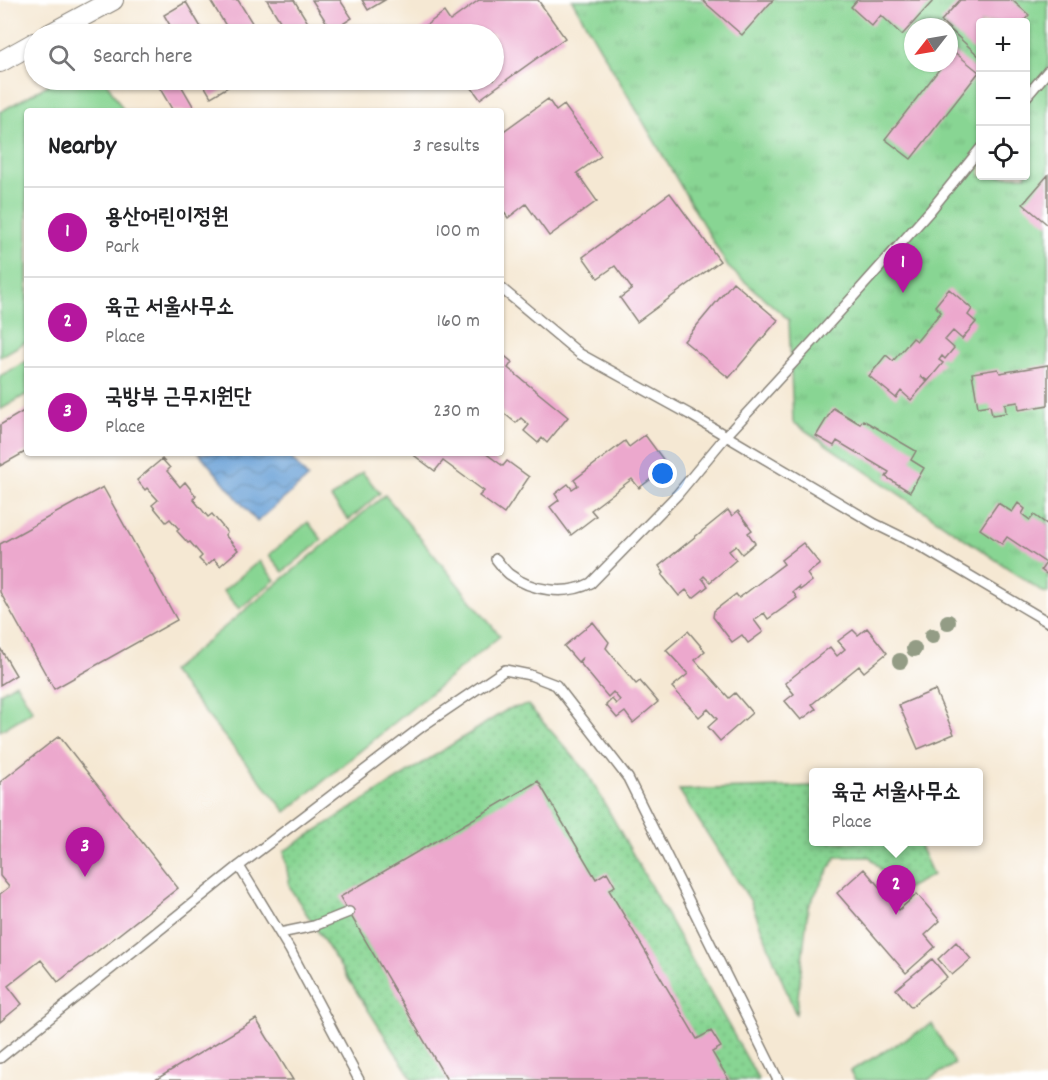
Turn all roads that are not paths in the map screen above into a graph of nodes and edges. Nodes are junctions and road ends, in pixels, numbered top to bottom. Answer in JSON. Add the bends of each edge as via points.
{"nodes":[{"id":1,"x":113,"y":0,"type":"edge"},
{"id":2,"x":69,"y":24,"type":"edge"},
{"id":3,"x":24,"y":49,"type":"edge"},
{"id":4,"x":0,"y":62,"type":"edge"},
{"id":5,"x":1048,"y":71,"type":"edge"},
{"id":6,"x":1030,"y":92,"type":"edge"},
{"id":7,"x":976,"y":155,"type":"edge"},
{"id":8,"x":504,"y":291,"type":"edge"},
{"id":9,"x":726,"y":436,"type":"junction"},
{"id":10,"x":496,"y":559,"type":"dead end"},
{"id":11,"x":1048,"y":622,"type":"edge"},
{"id":12,"x":239,"y":866,"type":"junction"},
{"id":13,"x":348,"y":912,"type":"dead end"},
{"id":14,"x":280,"y":933,"type":"junction"},
{"id":15,"x":0,"y":1058,"type":"edge"},
{"id":16,"x":359,"y":1080,"type":"edge"},
{"id":17,"x":778,"y":1080,"type":"edge"}],
"edges":[{"from":1,"to":2,"type":"street"},
{"from":3,"to":4,"type":"street"},
{"from":5,"to":6,"type":"lane"},
{"from":7,"to":9,"type":"lane"},
{"from":8,"to":9,"type":"lane","via":[[580,354]]},
{"from":9,"to":10,"type":"lane","via":[[677,495],[591,583],[580,589],[549,590],[518,580]]},
{"from":9,"to":11,"type":"lane"},
{"from":12,"to":14,"type":"lane"},
{"from":12,"to":15,"type":"lane"},
{"from":12,"to":17,"type":"lane","via":[[424,725],[505,670],[556,685],[628,778]]},
{"from":13,"to":14,"type":"lane","via":[[314,926]]},
{"from":14,"to":16,"type":"lane"}]}
